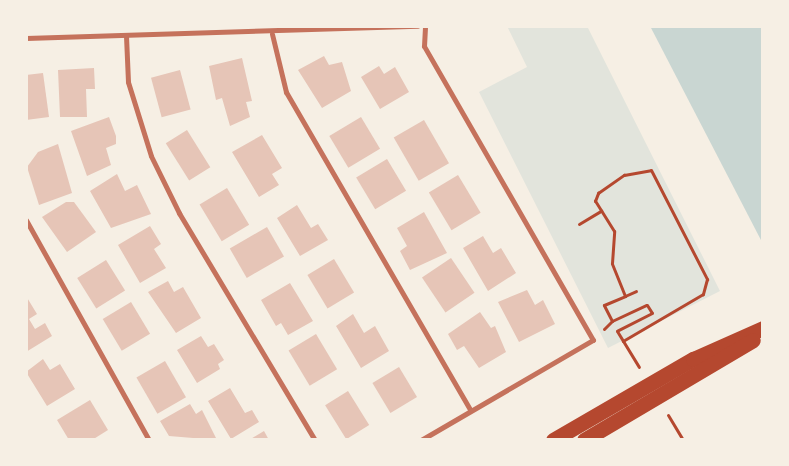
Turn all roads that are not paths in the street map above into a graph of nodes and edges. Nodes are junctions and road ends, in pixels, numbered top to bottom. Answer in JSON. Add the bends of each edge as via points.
{"nodes":[{"id":1,"x":418,"y":26,"type":"edge"},
{"id":2,"x":425,"y":26,"type":"edge"},
{"id":3,"x":272,"y":34,"type":"junction"},
{"id":4,"x":126,"y":36,"type":"junction"},
{"id":5,"x":26,"y":38,"type":"edge"},
{"id":6,"x":26,"y":220,"type":"edge"},
{"id":7,"x":763,"y":328,"type":"edge"},
{"id":8,"x":763,"y":334,"type":"edge"},
{"id":9,"x":470,"y":410,"type":"junction"},
{"id":10,"x":149,"y":440,"type":"edge"},
{"id":11,"x":315,"y":440,"type":"edge"},
{"id":12,"x":421,"y":440,"type":"edge"},
{"id":13,"x":553,"y":440,"type":"edge"},
{"id":14,"x":584,"y":440,"type":"edge"}],
"edges":[{"from":1,"to":3,"type":"street"},
{"from":2,"to":9,"type":"street","via":[[424,46],[592,340]]},
{"from":3,"to":4,"type":"street"},
{"from":3,"to":9,"type":"street","via":[[286,92]]},
{"from":4,"to":5,"type":"street"},
{"from":4,"to":11,"type":"street","via":[[128,82],[151,156],[179,213]]},
{"from":6,"to":10,"type":"street"},
{"from":7,"to":13,"type":"highway","via":[[693,359]]},
{"from":8,"to":14,"type":"highway","via":[[699,376]]},
{"from":9,"to":12,"type":"street"}]}
